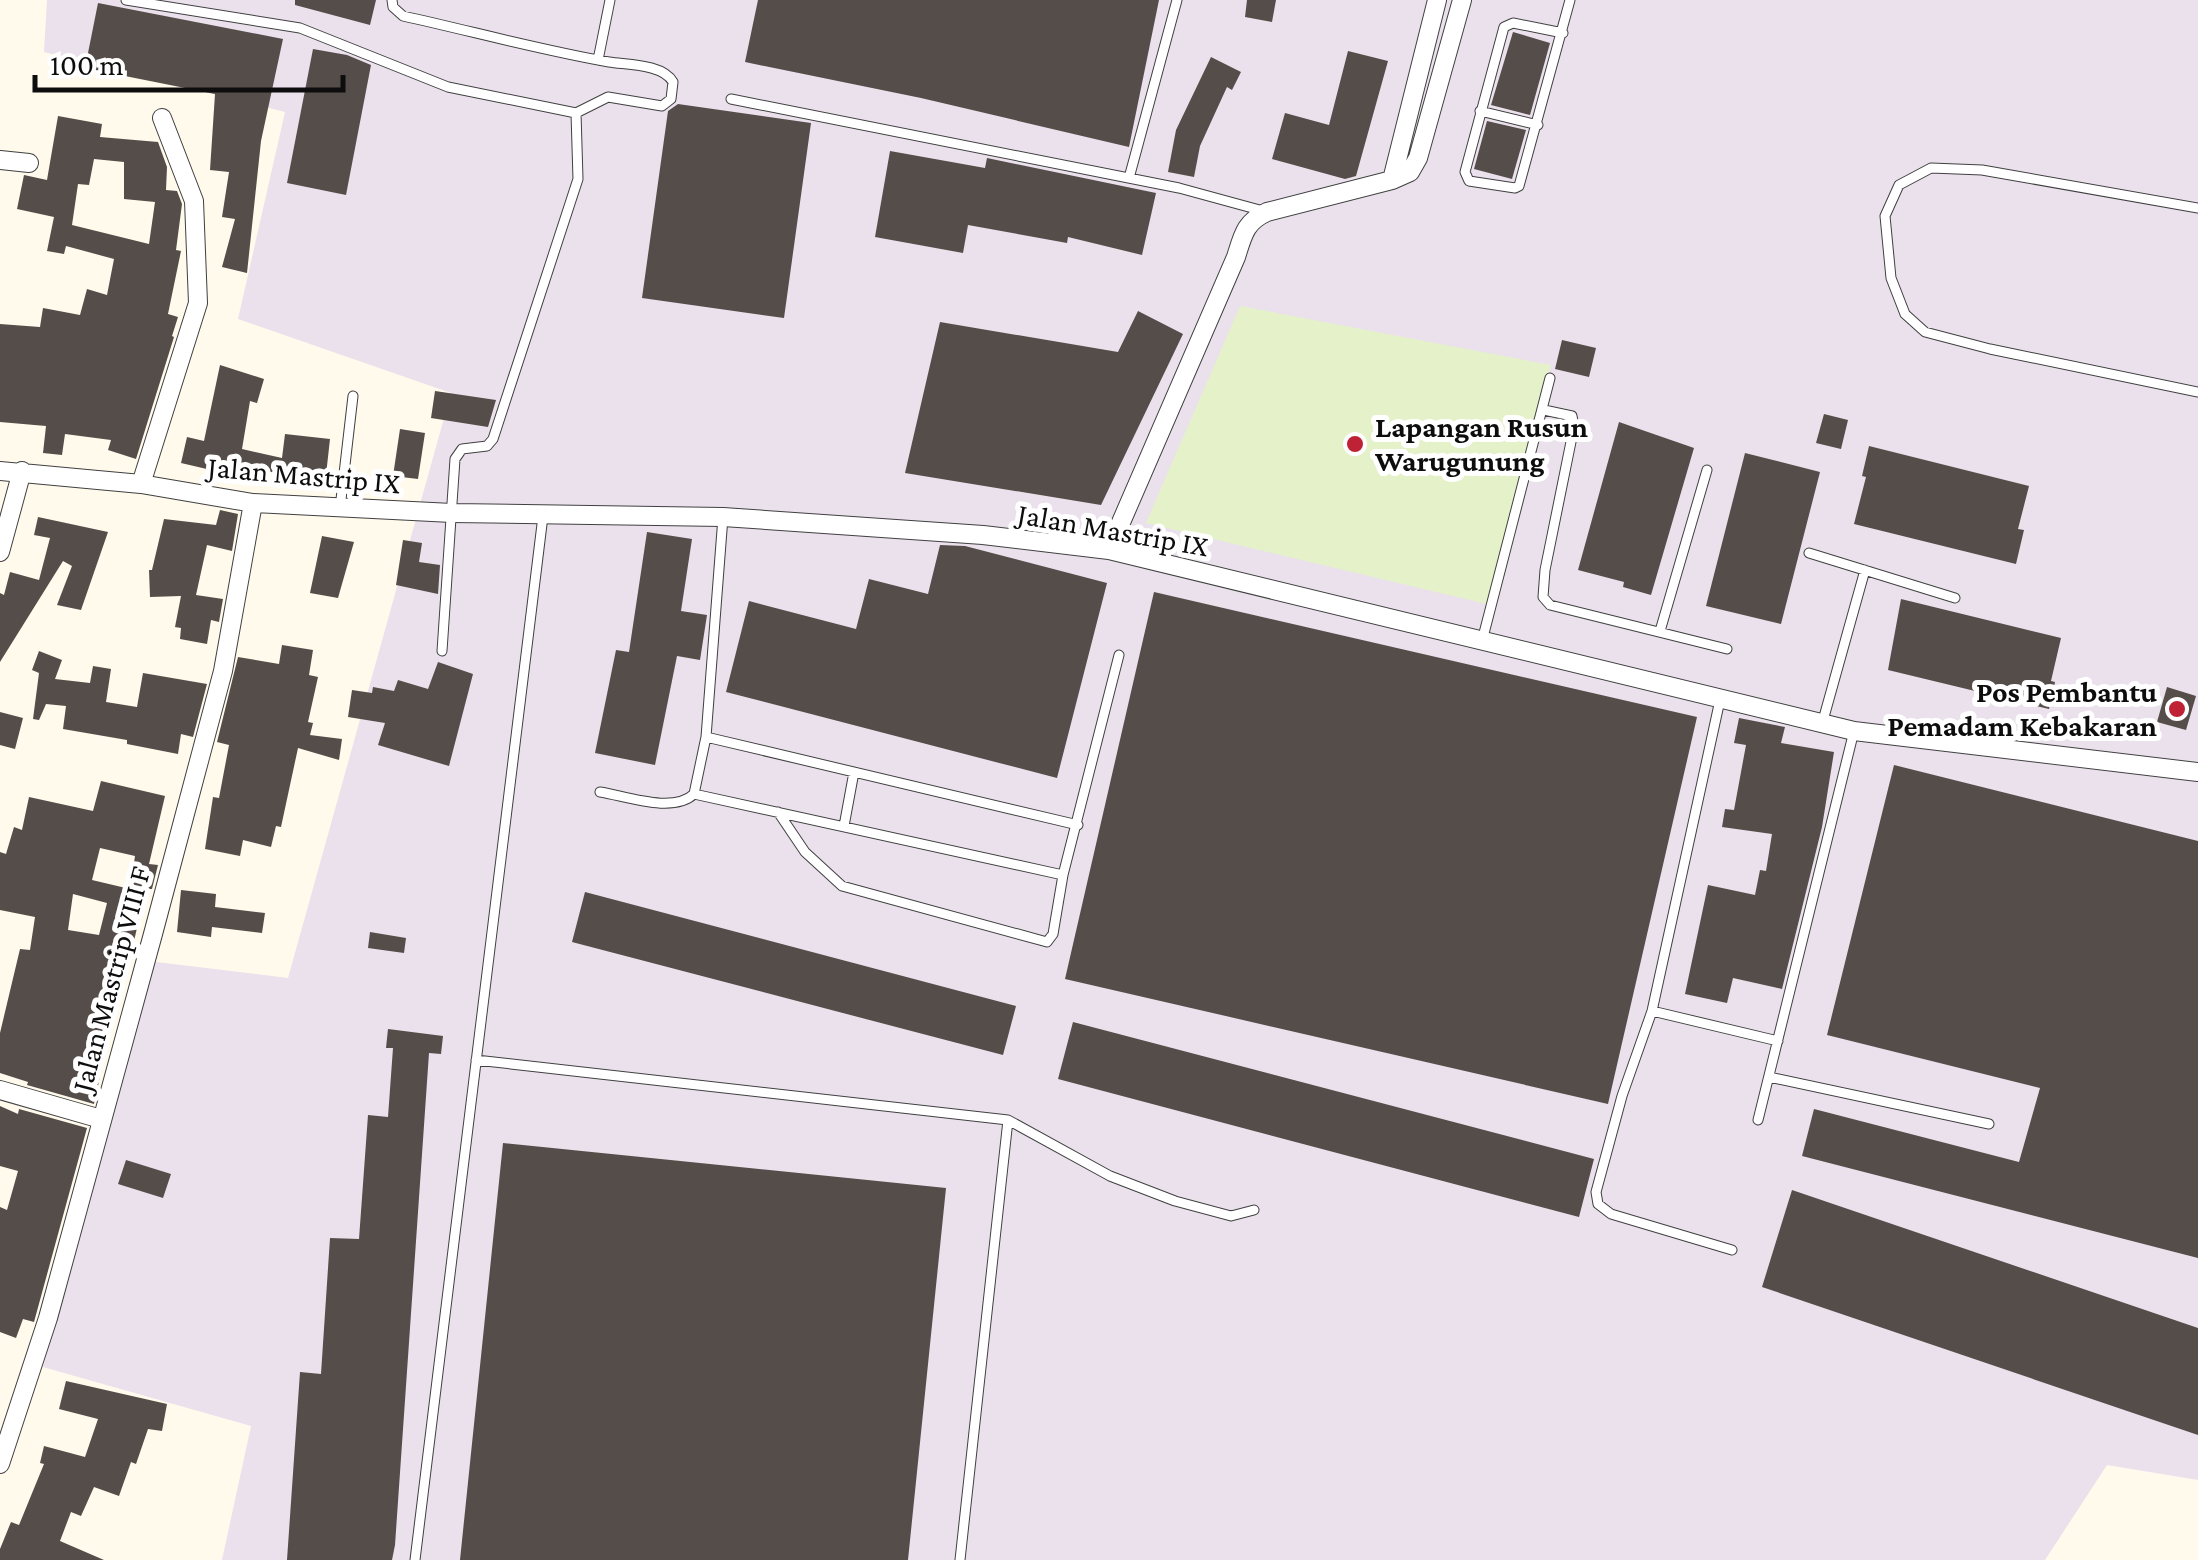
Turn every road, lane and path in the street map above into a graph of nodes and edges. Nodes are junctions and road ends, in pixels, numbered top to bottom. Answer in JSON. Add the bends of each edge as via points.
{"nodes":[{"id":1,"x":126,"y":0,"type":"edge"},
{"id":2,"x":392,"y":0,"type":"edge"},
{"id":3,"x":610,"y":0,"type":"edge"},
{"id":4,"x":1177,"y":0,"type":"edge"},
{"id":5,"x":1438,"y":0,"type":"edge"},
{"id":6,"x":1462,"y":0,"type":"edge"},
{"id":7,"x":1570,"y":0,"type":"edge"},
{"id":8,"x":1563,"y":33,"type":"junction"},
{"id":9,"x":598,"y":60,"type":"junction"},
{"id":10,"x":731,"y":100,"type":"dead end"},
{"id":11,"x":1480,"y":111,"type":"junction"},
{"id":12,"x":576,"y":113,"type":"junction"},
{"id":13,"x":162,"y":118,"type":"dead end"},
{"id":14,"x":1538,"y":125,"type":"junction"},
{"id":15,"x":0,"y":160,"type":"edge"},
{"id":16,"x":28,"y":163,"type":"dead end"},
{"id":17,"x":1130,"y":178,"type":"junction"},
{"id":18,"x":1392,"y":180,"type":"junction"},
{"id":19,"x":2198,"y":208,"type":"edge"},
{"id":20,"x":1267,"y":212,"type":"junction"},
{"id":21,"x":1550,"y":378,"type":"dead end"},
{"id":22,"x":2198,"y":392,"type":"edge"},
{"id":23,"x":353,"y":396,"type":"dead end"},
{"id":24,"x":1544,"y":410,"type":"junction"},
{"id":25,"x":1707,"y":470,"type":"dead end"},
{"id":26,"x":0,"y":471,"type":"edge"},
{"id":27,"x":22,"y":471,"type":"junction"},
{"id":28,"x":142,"y":484,"type":"junction"},
{"id":29,"x":253,"y":503,"type":"junction"},
{"id":30,"x":340,"y":509,"type":"junction"},
{"id":31,"x":452,"y":513,"type":"junction"},
{"id":32,"x":543,"y":514,"type":"junction"},
{"id":33,"x":724,"y":517,"type":"junction"},
{"id":34,"x":1108,"y":550,"type":"junction"},
{"id":35,"x":0,"y":552,"type":"edge"},
{"id":36,"x":1809,"y":553,"type":"dead end"},
{"id":37,"x":1864,"y":570,"type":"junction"},
{"id":38,"x":1956,"y":598,"type":"dead end"},
{"id":39,"x":1660,"y":631,"type":"junction"},
{"id":40,"x":1482,"y":641,"type":"junction"},
{"id":41,"x":1726,"y":649,"type":"dead end"},
{"id":42,"x":442,"y":652,"type":"dead end"},
{"id":43,"x":1119,"y":654,"type":"dead end"},
{"id":44,"x":1720,"y":700,"type":"junction"},
{"id":45,"x":1822,"y":724,"type":"junction"},
{"id":46,"x":1854,"y":731,"type":"junction"},
{"id":47,"x":706,"y":737,"type":"junction"},
{"id":48,"x":854,"y":772,"type":"junction"},
{"id":49,"x":2198,"y":772,"type":"edge"},
{"id":50,"x":600,"y":792,"type":"dead end"},
{"id":51,"x":694,"y":794,"type":"junction"},
{"id":52,"x":778,"y":812,"type":"junction"},
{"id":53,"x":1078,"y":825,"type":"junction"},
{"id":54,"x":844,"y":826,"type":"junction"},
{"id":55,"x":1063,"y":875,"type":"junction"},
{"id":56,"x":1652,"y":1011,"type":"junction"},
{"id":57,"x":1778,"y":1042,"type":"junction"},
{"id":58,"x":476,"y":1060,"type":"junction"},
{"id":59,"x":1769,"y":1077,"type":"junction"},
{"id":60,"x":0,"y":1090,"type":"edge"},
{"id":61,"x":101,"y":1119,"type":"junction"},
{"id":62,"x":1008,"y":1120,"type":"junction"},
{"id":63,"x":1758,"y":1120,"type":"dead end"},
{"id":64,"x":1988,"y":1124,"type":"dead end"},
{"id":65,"x":1254,"y":1210,"type":"dead end"},
{"id":66,"x":1732,"y":1250,"type":"dead end"},
{"id":67,"x":0,"y":1464,"type":"edge"},
{"id":68,"x":415,"y":1560,"type":"edge"},
{"id":69,"x":960,"y":1560,"type":"edge"}],
"edges":[{"from":1,"to":12,"type":"lane","via":[[300,28],[448,87]]},
{"from":2,"to":9,"type":"lane","via":[[403,16]]},
{"from":3,"to":9,"type":"lane"},
{"from":4,"to":17,"type":"lane"},
{"from":5,"to":18,"type":"street"},
{"from":6,"to":18,"type":"street","via":[[1418,158],[1410,172]]},
{"from":7,"to":8,"type":"lane"},
{"from":8,"to":11,"type":"lane","via":[[1504,27]]},
{"from":8,"to":14,"type":"lane"},
{"from":9,"to":12,"type":"lane","via":[[667,74],[671,99],[662,106],[608,97]]},
{"from":10,"to":17,"type":"lane"},
{"from":11,"to":14,"type":"lane"},
{"from":11,"to":14,"type":"lane","via":[[1465,172],[1469,181],[1520,186]]},
{"from":12,"to":31,"type":"lane","via":[[572,201],[493,439],[455,458]]},
{"from":13,"to":28,"type":"street","via":[[194,200],[200,286]]},
{"from":15,"to":16,"type":"street"},
{"from":17,"to":20,"type":"lane"},
{"from":18,"to":20,"type":"street"},
{"from":19,"to":22,"type":"lane","via":[[1982,170],[1931,168],[1898,185],[1885,216],[1891,278],[1904,314],[1925,332]]},
{"from":20,"to":34,"type":"street","via":[[1245,228]]},
{"from":21,"to":24,"type":"lane"},
{"from":23,"to":30,"type":"lane"},
{"from":24,"to":39,"type":"lane","via":[[1572,416],[1574,427],[1543,597],[1550,605]]},
{"from":24,"to":40,"type":"lane"},
{"from":25,"to":39,"type":"lane"},
{"from":26,"to":27,"type":"street","name":"Jalan Mastrip IX"},
{"from":27,"to":28,"type":"street","name":"Jalan Mastrip IX"},
{"from":27,"to":35,"type":"street"},
{"from":28,"to":29,"type":"street","name":"Jalan Mastrip IX"},
{"from":29,"to":30,"type":"street","name":"Jalan Mastrip IX"},
{"from":29,"to":61,"type":"street","name":"Jalan Mastrip VIII F","via":[[223,671]]},
{"from":30,"to":31,"type":"street","name":"Jalan Mastrip IX"},
{"from":31,"to":32,"type":"street","name":"Jalan Mastrip IX"},
{"from":31,"to":42,"type":"lane"},
{"from":32,"to":33,"type":"street","name":"Jalan Mastrip IX"},
{"from":32,"to":58,"type":"lane"},
{"from":33,"to":34,"type":"street","name":"Jalan Mastrip IX"},
{"from":33,"to":47,"type":"lane"},
{"from":34,"to":40,"type":"street","name":"Jalan Mastrip IX"},
{"from":36,"to":37,"type":"lane"},
{"from":37,"to":38,"type":"lane"},
{"from":37,"to":45,"type":"lane"},
{"from":39,"to":41,"type":"lane"},
{"from":40,"to":44,"type":"street","name":"Jalan Mastrip IX"},
{"from":43,"to":53,"type":"lane"},
{"from":44,"to":45,"type":"street","name":"Jalan Mastrip IX"},
{"from":44,"to":56,"type":"lane"},
{"from":45,"to":46,"type":"street","name":"Jalan Mastrip IX"},
{"from":46,"to":49,"type":"street","name":"Jalan Mastrip IX"},
{"from":46,"to":57,"type":"lane"},
{"from":47,"to":48,"type":"lane"},
{"from":47,"to":51,"type":"lane"},
{"from":48,"to":53,"type":"lane"},
{"from":48,"to":54,"type":"lane"},
{"from":50,"to":51,"type":"lane","via":[[670,803]]},
{"from":51,"to":52,"type":"lane"},
{"from":52,"to":54,"type":"lane"},
{"from":52,"to":55,"type":"lane","via":[[842,886],[1036,941],[1048,942],[1053,934]]},
{"from":53,"to":55,"type":"lane"},
{"from":54,"to":55,"type":"lane"},
{"from":56,"to":57,"type":"lane"},
{"from":56,"to":66,"type":"lane","via":[[1617,1115],[1598,1204],[1611,1214]]},
{"from":57,"to":59,"type":"lane"},
{"from":58,"to":62,"type":"lane"},
{"from":58,"to":68,"type":"lane"},
{"from":59,"to":63,"type":"lane"},
{"from":59,"to":64,"type":"lane"},
{"from":60,"to":61,"type":"street"},
{"from":61,"to":67,"type":"street","name":"Jalan Mastrip VIII F","via":[[48,1318]]},
{"from":62,"to":65,"type":"lane","via":[[1110,1176],[1175,1201],[1231,1216]]},
{"from":62,"to":69,"type":"lane"}]}
